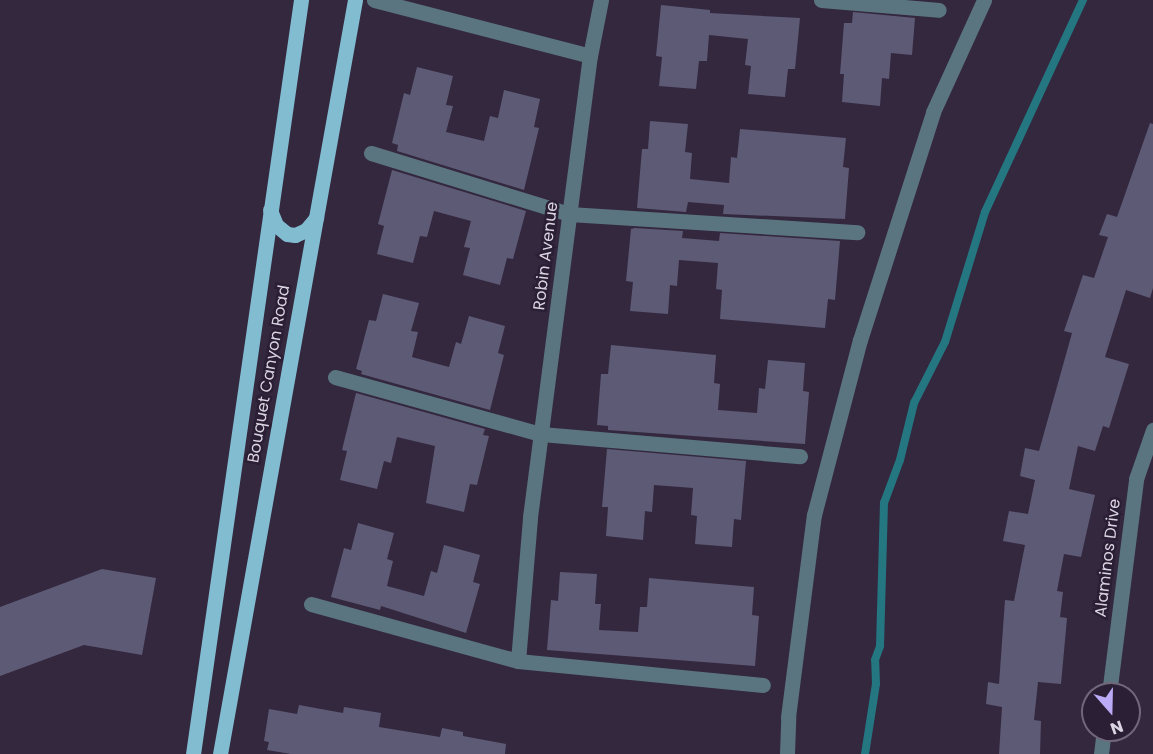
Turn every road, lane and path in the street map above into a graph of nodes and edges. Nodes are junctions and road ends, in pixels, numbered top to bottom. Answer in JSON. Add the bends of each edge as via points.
{"nodes":[{"id":1,"x":301,"y":0,"type":"edge"},
{"id":2,"x":355,"y":0,"type":"edge"},
{"id":3,"x":374,"y":0,"type":"edge"},
{"id":4,"x":601,"y":0,"type":"edge"},
{"id":5,"x":822,"y":0,"type":"edge"},
{"id":6,"x":984,"y":0,"type":"edge"},
{"id":7,"x":939,"y":10,"type":"dead end"},
{"id":8,"x":590,"y":56,"type":"junction"},
{"id":9,"x":372,"y":153,"type":"dead end"},
{"id":10,"x":270,"y":210,"type":"junction"},
{"id":11,"x":569,"y":214,"type":"junction"},
{"id":12,"x":316,"y":218,"type":"junction"},
{"id":13,"x":857,"y":232,"type":"dead end"},
{"id":14,"x":335,"y":377,"type":"dead end"},
{"id":15,"x":1153,"y":430,"type":"edge"},
{"id":16,"x":541,"y":434,"type":"junction"},
{"id":17,"x":800,"y":456,"type":"dead end"},
{"id":18,"x":311,"y":604,"type":"dead end"},
{"id":19,"x":518,"y":661,"type":"junction"},
{"id":20,"x":1110,"y":682,"type":"edge"},
{"id":21,"x":763,"y":685,"type":"dead end"},
{"id":22,"x":193,"y":754,"type":"edge"},
{"id":23,"x":220,"y":754,"type":"edge"},
{"id":24,"x":786,"y":754,"type":"edge"}],
"edges":[{"from":1,"to":10,"type":"main road","name":"Bouquet Canyon Road"},
{"from":2,"to":12,"type":"main road","name":"Bouquet Canyon Road"},
{"from":3,"to":8,"type":"street"},
{"from":4,"to":8,"type":"street","name":"Robin Avenue"},
{"from":5,"to":7,"type":"street"},
{"from":6,"to":24,"type":"street","via":[[933,112],[860,340],[814,515]]},
{"from":8,"to":11,"type":"street","name":"Robin Avenue"},
{"from":9,"to":11,"type":"street"},
{"from":10,"to":12,"type":"main road","via":[[276,225],[286,234],[306,230]]},
{"from":10,"to":22,"type":"main road","name":"Bouquet Canyon Road"},
{"from":11,"to":13,"type":"street"},
{"from":11,"to":16,"type":"street","name":"Robin Avenue"},
{"from":12,"to":23,"type":"main road","name":"Bouquet Canyon Road"},
{"from":14,"to":16,"type":"street"},
{"from":15,"to":20,"type":"street","name":"Alaminos Drive","via":[[1136,479]]},
{"from":16,"to":17,"type":"street"},
{"from":16,"to":19,"type":"street","name":"Robin Avenue"},
{"from":18,"to":19,"type":"street"},
{"from":19,"to":21,"type":"street"}]}
